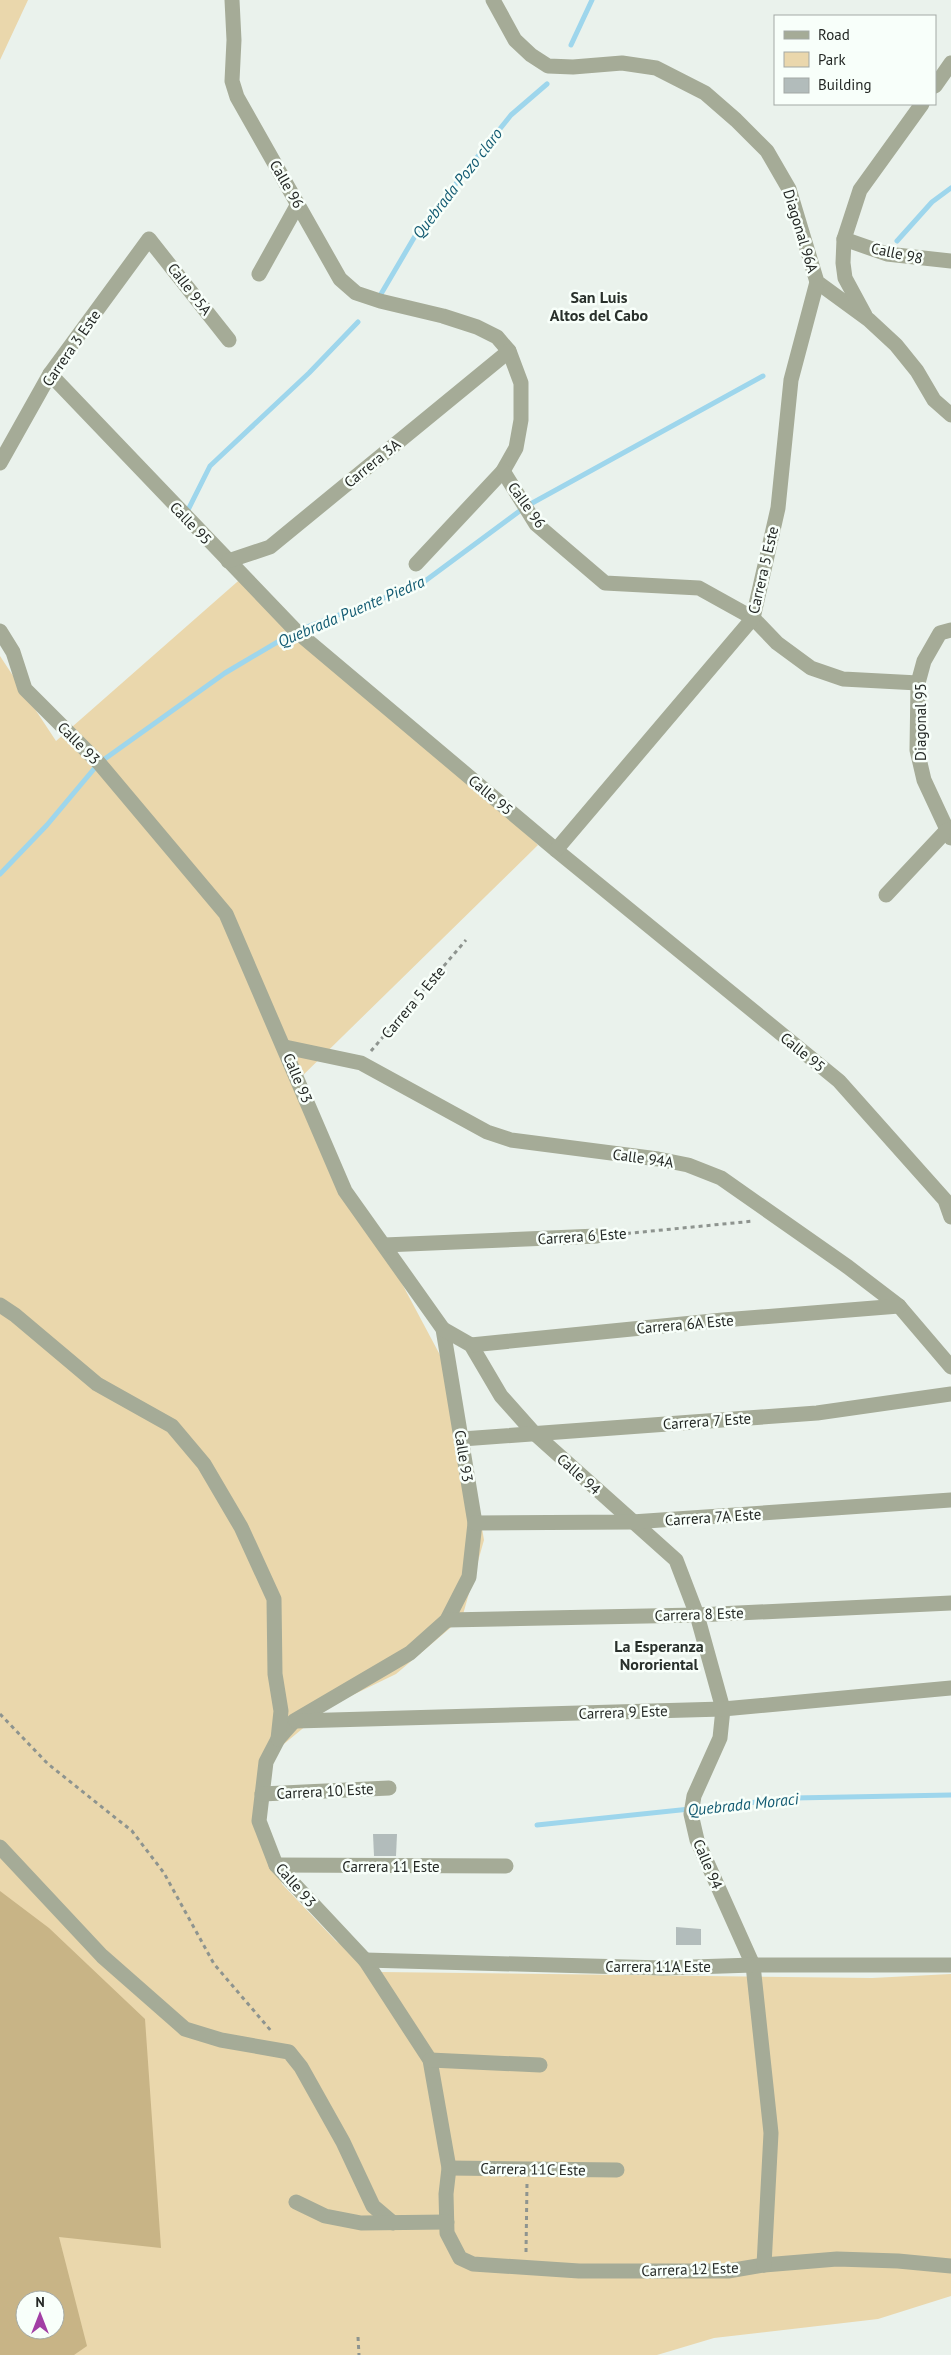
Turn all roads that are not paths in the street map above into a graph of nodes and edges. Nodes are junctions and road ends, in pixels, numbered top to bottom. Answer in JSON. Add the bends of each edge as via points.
{"nodes":[{"id":1,"x":232,"y":0,"type":"edge"},
{"id":2,"x":493,"y":0,"type":"edge"},
{"id":3,"x":951,"y":63,"type":"edge"},
{"id":4,"x":936,"y":85,"type":"edge"},
{"id":5,"x":921,"y":105,"type":"edge"},
{"id":6,"x":298,"y":204,"type":"junction"},
{"id":7,"x":149,"y":239,"type":"joint"},
{"id":8,"x":844,"y":239,"type":"junction"},
{"id":9,"x":951,"y":262,"type":"edge"},
{"id":10,"x":259,"y":274,"type":"dead end"},
{"id":11,"x":817,"y":282,"type":"junction"},
{"id":12,"x":869,"y":320,"type":"junction"},
{"id":13,"x":229,"y":340,"type":"dead end"},
{"id":14,"x":509,"y":352,"type":"junction"},
{"id":15,"x":50,"y":374,"type":"junction"},
{"id":16,"x":951,"y":415,"type":"edge"},
{"id":17,"x":0,"y":463,"type":"edge"},
{"id":18,"x":503,"y":471,"type":"junction"},
{"id":19,"x":228,"y":561,"type":"junction"},
{"id":20,"x":416,"y":564,"type":"dead end"},
{"id":21,"x":754,"y":618,"type":"junction"},
{"id":22,"x":0,"y":631,"type":"edge"},
{"id":23,"x":946,"y":632,"type":"edge"},
{"id":24,"x":918,"y":683,"type":"junction"},
{"id":25,"x":949,"y":834,"type":"edge"},
{"id":26,"x":556,"y":850,"type":"junction"},
{"id":27,"x":886,"y":895,"type":"dead end"},
{"id":28,"x":285,"y":1047,"type":"junction"},
{"id":29,"x":951,"y":1217,"type":"edge"},
{"id":30,"x":597,"y":1236,"type":"road end"},
{"id":31,"x":384,"y":1245,"type":"junction"},
{"id":32,"x":0,"y":1305,"type":"edge"},
{"id":33,"x":899,"y":1306,"type":"junction"},
{"id":34,"x":443,"y":1330,"type":"junction"},
{"id":35,"x":471,"y":1345,"type":"junction"},
{"id":36,"x":951,"y":1367,"type":"edge"},
{"id":37,"x":951,"y":1394,"type":"edge"},
{"id":38,"x":534,"y":1433,"type":"junction"},
{"id":39,"x":462,"y":1439,"type":"junction"},
{"id":40,"x":951,"y":1500,"type":"edge"},
{"id":41,"x":632,"y":1522,"type":"junction"},
{"id":42,"x":475,"y":1523,"type":"junction"},
{"id":43,"x":951,"y":1603,"type":"edge"},
{"id":44,"x":697,"y":1615,"type":"junction"},
{"id":45,"x":447,"y":1620,"type":"junction"},
{"id":46,"x":951,"y":1688,"type":"edge"},
{"id":47,"x":723,"y":1709,"type":"junction"},
{"id":48,"x":294,"y":1721,"type":"junction"},
{"id":49,"x":278,"y":1738,"type":"junction"},
{"id":50,"x":389,"y":1788,"type":"dead end"},
{"id":51,"x":262,"y":1794,"type":"junction"},
{"id":52,"x":0,"y":1847,"type":"edge"},
{"id":53,"x":276,"y":1865,"type":"junction"},
{"id":54,"x":506,"y":1866,"type":"dead end"},
{"id":55,"x":365,"y":1960,"type":"junction"},
{"id":56,"x":951,"y":1965,"type":"edge"},
{"id":57,"x":753,"y":1966,"type":"junction"},
{"id":58,"x":430,"y":2060,"type":"junction"},
{"id":59,"x":540,"y":2065,"type":"dead end"},
{"id":60,"x":448,"y":2168,"type":"junction"},
{"id":61,"x":617,"y":2170,"type":"dead end"},
{"id":62,"x":296,"y":2202,"type":"dead end"},
{"id":63,"x":447,"y":2222,"type":"junction"},
{"id":64,"x":393,"y":2223,"type":"junction"},
{"id":65,"x":460,"y":2258,"type":"joint"},
{"id":66,"x":764,"y":2265,"type":"junction"},
{"id":67,"x":951,"y":2266,"type":"edge"}],
"edges":[{"from":1,"to":6,"type":"street","name":"Calle 96","via":[[232,81],[237,97]]},
{"from":2,"to":11,"type":"street","name":"Diagonal 96A","via":[[515,40],[531,56],[548,66],[622,63],[656,68],[705,93],[767,152],[789,189]]},
{"from":3,"to":4,"type":"street"},
{"from":5,"to":8,"type":"street","via":[[860,190]]},
{"from":6,"to":10,"type":"street"},
{"from":6,"to":14,"type":"street","name":"Calle 96","via":[[340,280],[356,293],[477,328],[497,337]]},
{"from":7,"to":13,"type":"street","name":"Calle 95A"},
{"from":7,"to":15,"type":"street","name":"Carrera 3 Este"},
{"from":8,"to":9,"type":"street","name":"Calle 98","via":[[887,254]]},
{"from":8,"to":12,"type":"street","via":[[844,278]]},
{"from":11,"to":12,"type":"street","name":"Diagonal 96A"},
{"from":11,"to":21,"type":"street","name":"Carrera 5 Este","via":[[791,380],[778,508]]},
{"from":12,"to":16,"type":"street","name":"Diagonal 96A","via":[[896,345],[934,400]]},
{"from":14,"to":18,"type":"street","name":"Calle 96","via":[[521,383],[521,420],[516,448]]},
{"from":14,"to":19,"type":"street","name":"Carrera 3A","via":[[270,547]]},
{"from":15,"to":17,"type":"street","name":"Carrera 3 Este"},
{"from":15,"to":19,"type":"street","name":"Calle 95"},
{"from":18,"to":20,"type":"street"},
{"from":18,"to":21,"type":"street","name":"Calle 96","via":[[536,524],[605,583],[699,588]]},
{"from":19,"to":26,"type":"street","name":"Calle 95","via":[[296,631]]},
{"from":21,"to":24,"type":"street","name":"Calle 96","via":[[777,643],[811,668],[843,679]]},
{"from":21,"to":26,"type":"street","name":"Carrera 5 Este"},
{"from":22,"to":28,"type":"street","name":"Calle 93","via":[[13,652],[26,689],[100,763],[226,914]]},
{"from":23,"to":24,"type":"street","name":"Diagonal 95","via":[[928,654]]},
{"from":24,"to":25,"type":"street","name":"Diagonal 95","via":[[919,766]]},
{"from":25,"to":27,"type":"street"},
{"from":26,"to":29,"type":"street","name":"Calle 95","via":[[839,1081],[945,1200]]},
{"from":28,"to":31,"type":"street","name":"Calle 93","via":[[345,1191]]},
{"from":28,"to":33,"type":"street","name":"Calle 94A","via":[[361,1063],[487,1132],[511,1140],[688,1165],[721,1178]]},
{"from":30,"to":31,"type":"street","name":"Carrera 6 Este"},
{"from":31,"to":34,"type":"street","name":"Calle 93"},
{"from":32,"to":49,"type":"street","via":[[97,1384],[172,1426],[204,1464],[240,1526],[274,1599],[275,1674],[281,1711]]},
{"from":33,"to":35,"type":"street","name":"Carrera 6A Este"},
{"from":33,"to":36,"type":"street","name":"Calle 94A"},
{"from":34,"to":35,"type":"street"},
{"from":34,"to":39,"type":"street","name":"Calle 93"},
{"from":35,"to":38,"type":"street","name":"Calle 94","via":[[501,1396]]},
{"from":37,"to":38,"type":"street","name":"Carrera 7 Este","via":[[817,1413]]},
{"from":38,"to":39,"type":"street","name":"Carrera 7 Este"},
{"from":38,"to":41,"type":"street","name":"Calle 94"},
{"from":39,"to":42,"type":"street","name":"Calle 93"},
{"from":40,"to":41,"type":"street","name":"Carrera 7A Este"},
{"from":41,"to":42,"type":"street","name":"Carrera 7A Este"},
{"from":41,"to":44,"type":"street","name":"Calle 94","via":[[676,1560]]},
{"from":42,"to":45,"type":"street","name":"Calle 93","via":[[469,1578]]},
{"from":43,"to":44,"type":"street","name":"Carrera 8 Este"},
{"from":44,"to":45,"type":"street","name":"Carrera 8 Este"},
{"from":44,"to":47,"type":"street","name":"Calle 94"},
{"from":45,"to":48,"type":"street","name":"Calle 93","via":[[410,1653]]},
{"from":46,"to":47,"type":"street","name":"Carrera 9 Este"},
{"from":47,"to":48,"type":"street","name":"Carrera 9 Este"},
{"from":47,"to":57,"type":"street","name":"Calle 94","via":[[720,1738],[694,1796],[691,1814],[697,1840]]},
{"from":48,"to":49,"type":"street","name":"Calle 93"},
{"from":49,"to":51,"type":"street","name":"Calle 93","via":[[266,1762]]},
{"from":50,"to":51,"type":"street","name":"Carrera 10 Este"},
{"from":51,"to":53,"type":"street","name":"Calle 93","via":[[259,1821]]},
{"from":52,"to":64,"type":"street","via":[[102,1956],[185,2029],[220,2040],[289,2052],[301,2067],[343,2142],[373,2206]]},
{"from":53,"to":54,"type":"street","name":"Carrera 11 Este"},
{"from":53,"to":55,"type":"street","name":"Calle 93"},
{"from":55,"to":57,"type":"street","name":"Carrera 11A Este","via":[[663,1968]]},
{"from":55,"to":58,"type":"street","name":"Calle 93"},
{"from":56,"to":57,"type":"street","name":"Carrera 11A Este"},
{"from":57,"to":66,"type":"street","name":"Calle 94","via":[[770,2133]]},
{"from":58,"to":59,"type":"street"},
{"from":58,"to":60,"type":"street","name":"Calle 93"},
{"from":60,"to":61,"type":"street","name":"Carrera 11C Este"},
{"from":60,"to":63,"type":"street","name":"Calle 93"},
{"from":62,"to":64,"type":"street","via":[[325,2216]]},
{"from":63,"to":64,"type":"street"},
{"from":63,"to":65,"type":"street","name":"Calle 93","via":[[447,2233]]},
{"from":65,"to":66,"type":"street","name":"Carrera 12 Este","via":[[473,2264],[579,2270],[728,2271]]},
{"from":66,"to":67,"type":"street","name":"Carrera 12 Este","via":[[838,2259]]}]}
